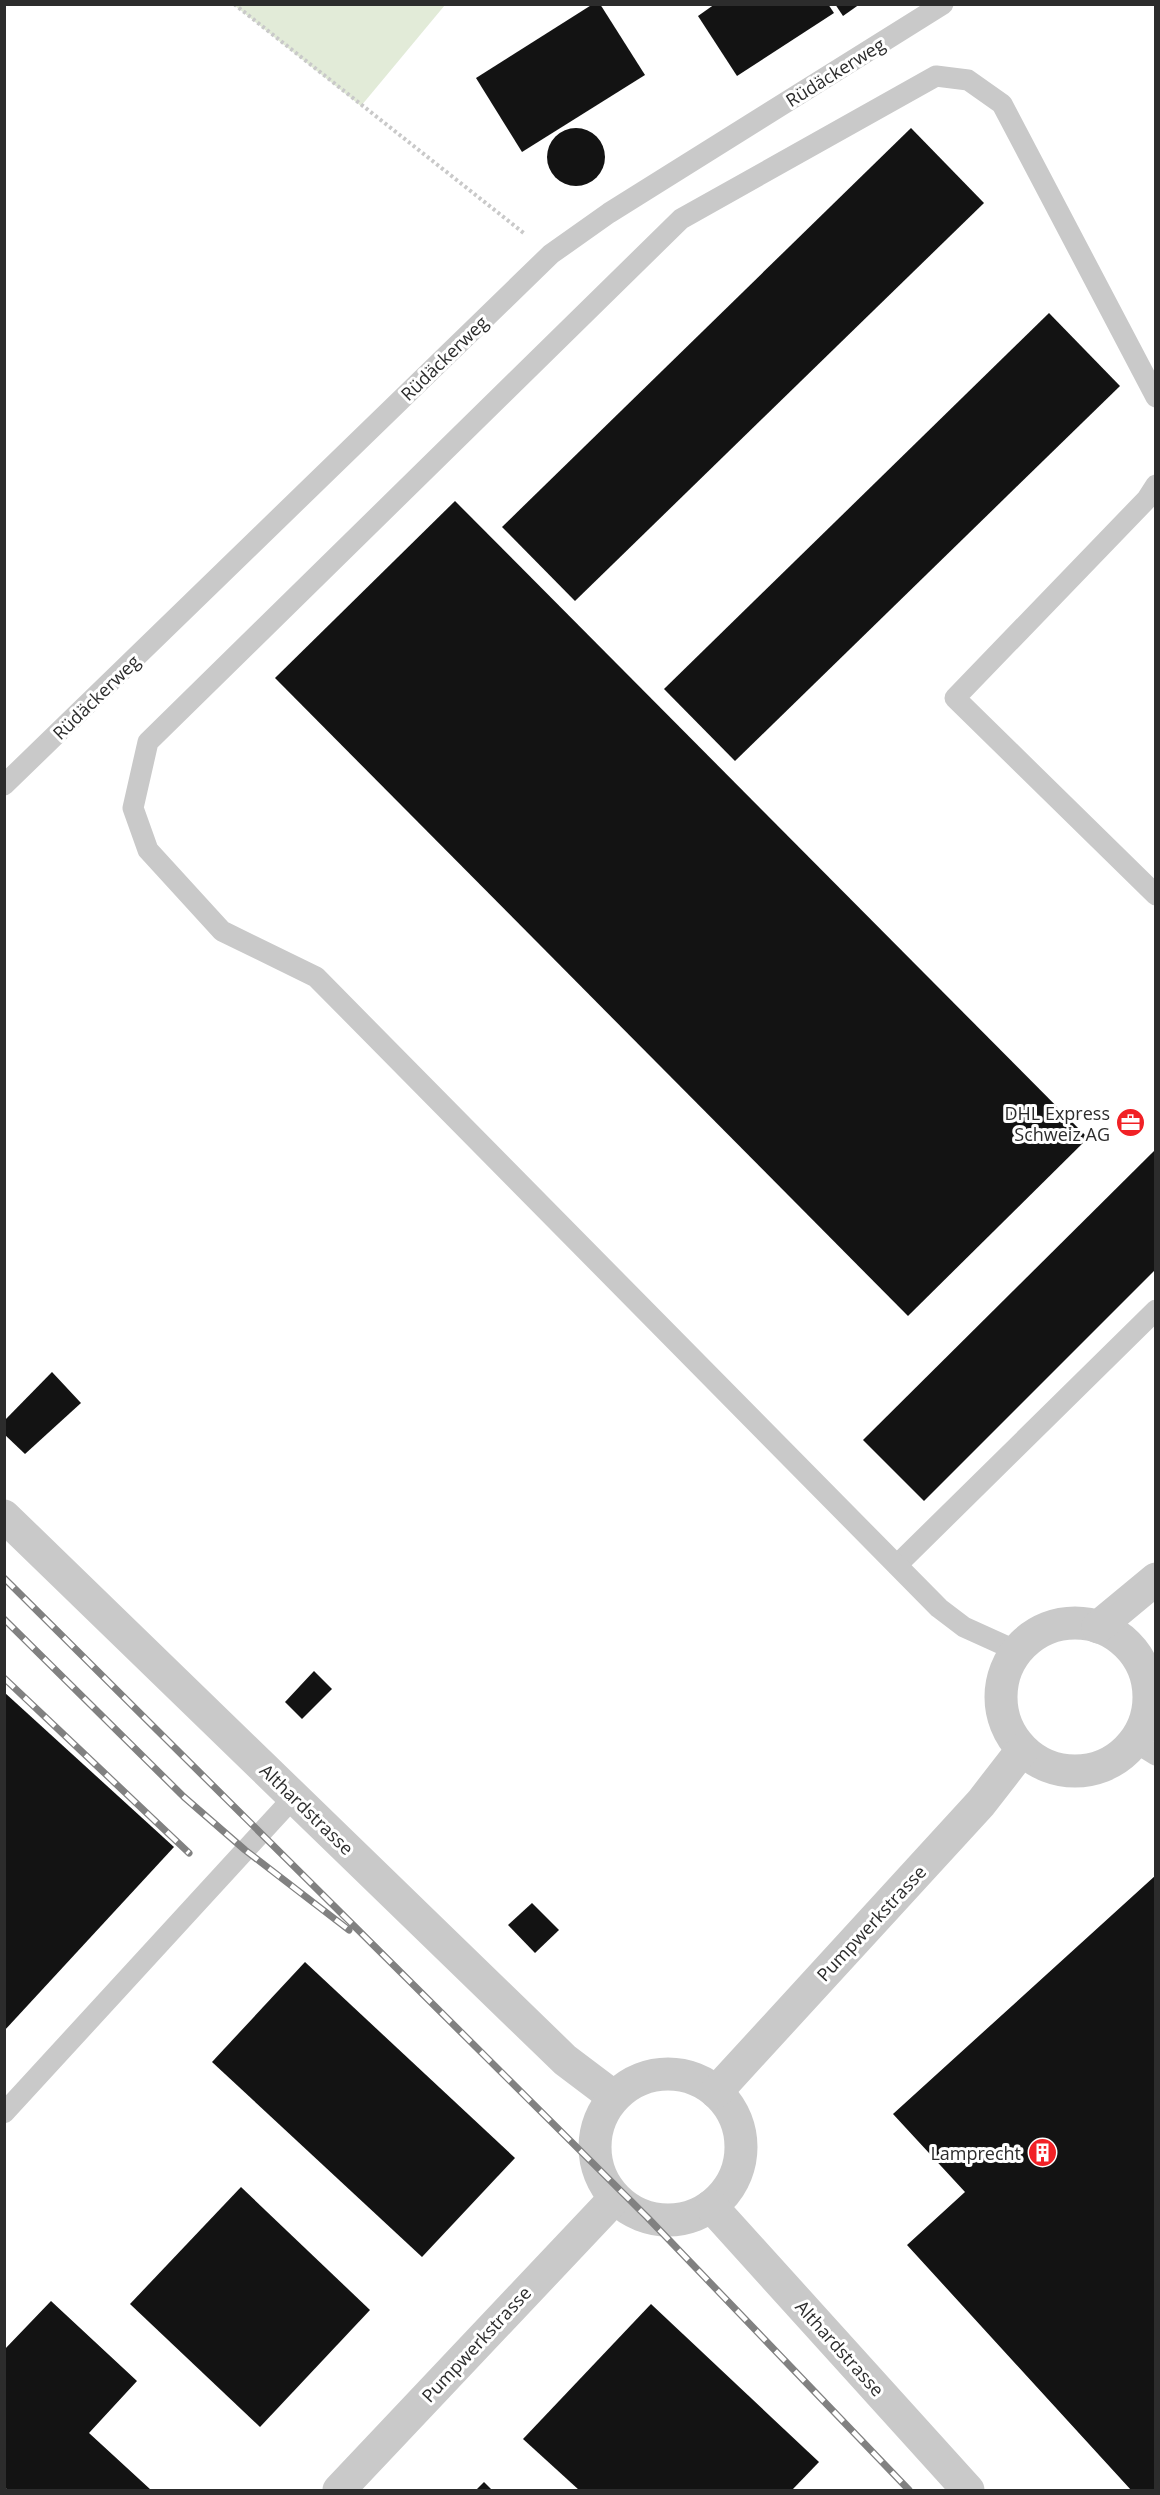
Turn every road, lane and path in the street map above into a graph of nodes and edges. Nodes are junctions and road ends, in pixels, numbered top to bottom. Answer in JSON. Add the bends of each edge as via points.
{"nodes":[{"id":1,"x":234,"y":4,"type":"edge"},
{"id":2,"x":943,"y":4,"type":"edge"},
{"id":3,"x":551,"y":254,"type":"junction"},
{"id":4,"x":1155,"y":397,"type":"edge"},
{"id":5,"x":1155,"y":485,"type":"edge"},
{"id":6,"x":4,"y":785,"type":"edge"},
{"id":7,"x":1155,"y":895,"type":"edge"},
{"id":8,"x":1155,"y":1310,"type":"edge"},
{"id":9,"x":4,"y":1516,"type":"edge"},
{"id":10,"x":897,"y":1565,"type":"junction"},
{"id":11,"x":1155,"y":1579,"type":"edge"},
{"id":12,"x":1098,"y":1627,"type":"junction"},
{"id":13,"x":1017,"y":1651,"type":"junction"},
{"id":14,"x":1150,"y":1666,"type":"edge"},
{"id":15,"x":1145,"y":1748,"type":"edge"},
{"id":16,"x":1022,"y":1750,"type":"junction"},
{"id":17,"x":294,"y":1797,"type":"junction"},
{"id":18,"x":716,"y":2092,"type":"junction"},
{"id":19,"x":614,"y":2097,"type":"junction"},
{"id":20,"x":4,"y":2113,"type":"edge"},
{"id":21,"x":615,"y":2198,"type":"junction"},
{"id":22,"x":711,"y":2206,"type":"junction"},
{"id":23,"x":339,"y":2490,"type":"edge"},
{"id":24,"x":968,"y":2490,"type":"edge"}],
"edges":[{"from":1,"to":3,"type":"path"},
{"from":2,"to":3,"type":"lane","name":"Rüdäckerweg","via":[[609,213]]},
{"from":3,"to":6,"type":"lane","name":"Rüdäckerweg"},
{"from":4,"to":10,"type":"lane","via":[[1002,104],[968,80],[936,76],[681,219],[148,742],[134,808],[148,850],[222,931],[316,977]]},
{"from":5,"to":7,"type":"lane","via":[[1146,499],[955,698]]},
{"from":8,"to":10,"type":"lane"},
{"from":9,"to":17,"type":"street","name":"Althardstrasse"},
{"from":10,"to":13,"type":"lane","via":[[964,1628]]},
{"from":11,"to":12,"type":"street"},
{"from":12,"to":13,"type":"street","via":[[1076,1623],[1054,1626],[1033,1635]]},
{"from":12,"to":14,"type":"street","via":[[1114,1634]]},
{"from":13,"to":16,"type":"street","via":[[1004,1675],[1000,1701],[1007,1728]]},
{"from":14,"to":15,"type":"street"},
{"from":15,"to":16,"type":"street","via":[[1093,1770],[1068,1772],[1043,1765]]},
{"from":16,"to":18,"type":"street","name":"Pumpwerkstrasse","via":[[981,1803]]},
{"from":17,"to":19,"type":"street","name":"Althardstrasse","via":[[564,2060]]},
{"from":17,"to":20,"type":"lane"},
{"from":18,"to":19,"type":"street","via":[[675,2075],[653,2076]]},
{"from":18,"to":22,"type":"street","via":[[739,2129],[741,2150],[737,2171],[727,2190]]},
{"from":19,"to":21,"type":"street","via":[[596,2131],[594,2150],[601,2176]]},
{"from":21,"to":22,"type":"street","via":[[647,2217],[670,2220],[692,2216]]},
{"from":21,"to":23,"type":"street","name":"Pumpwerkstrasse"},
{"from":22,"to":24,"type":"street","name":"Althardstrasse"}]}
